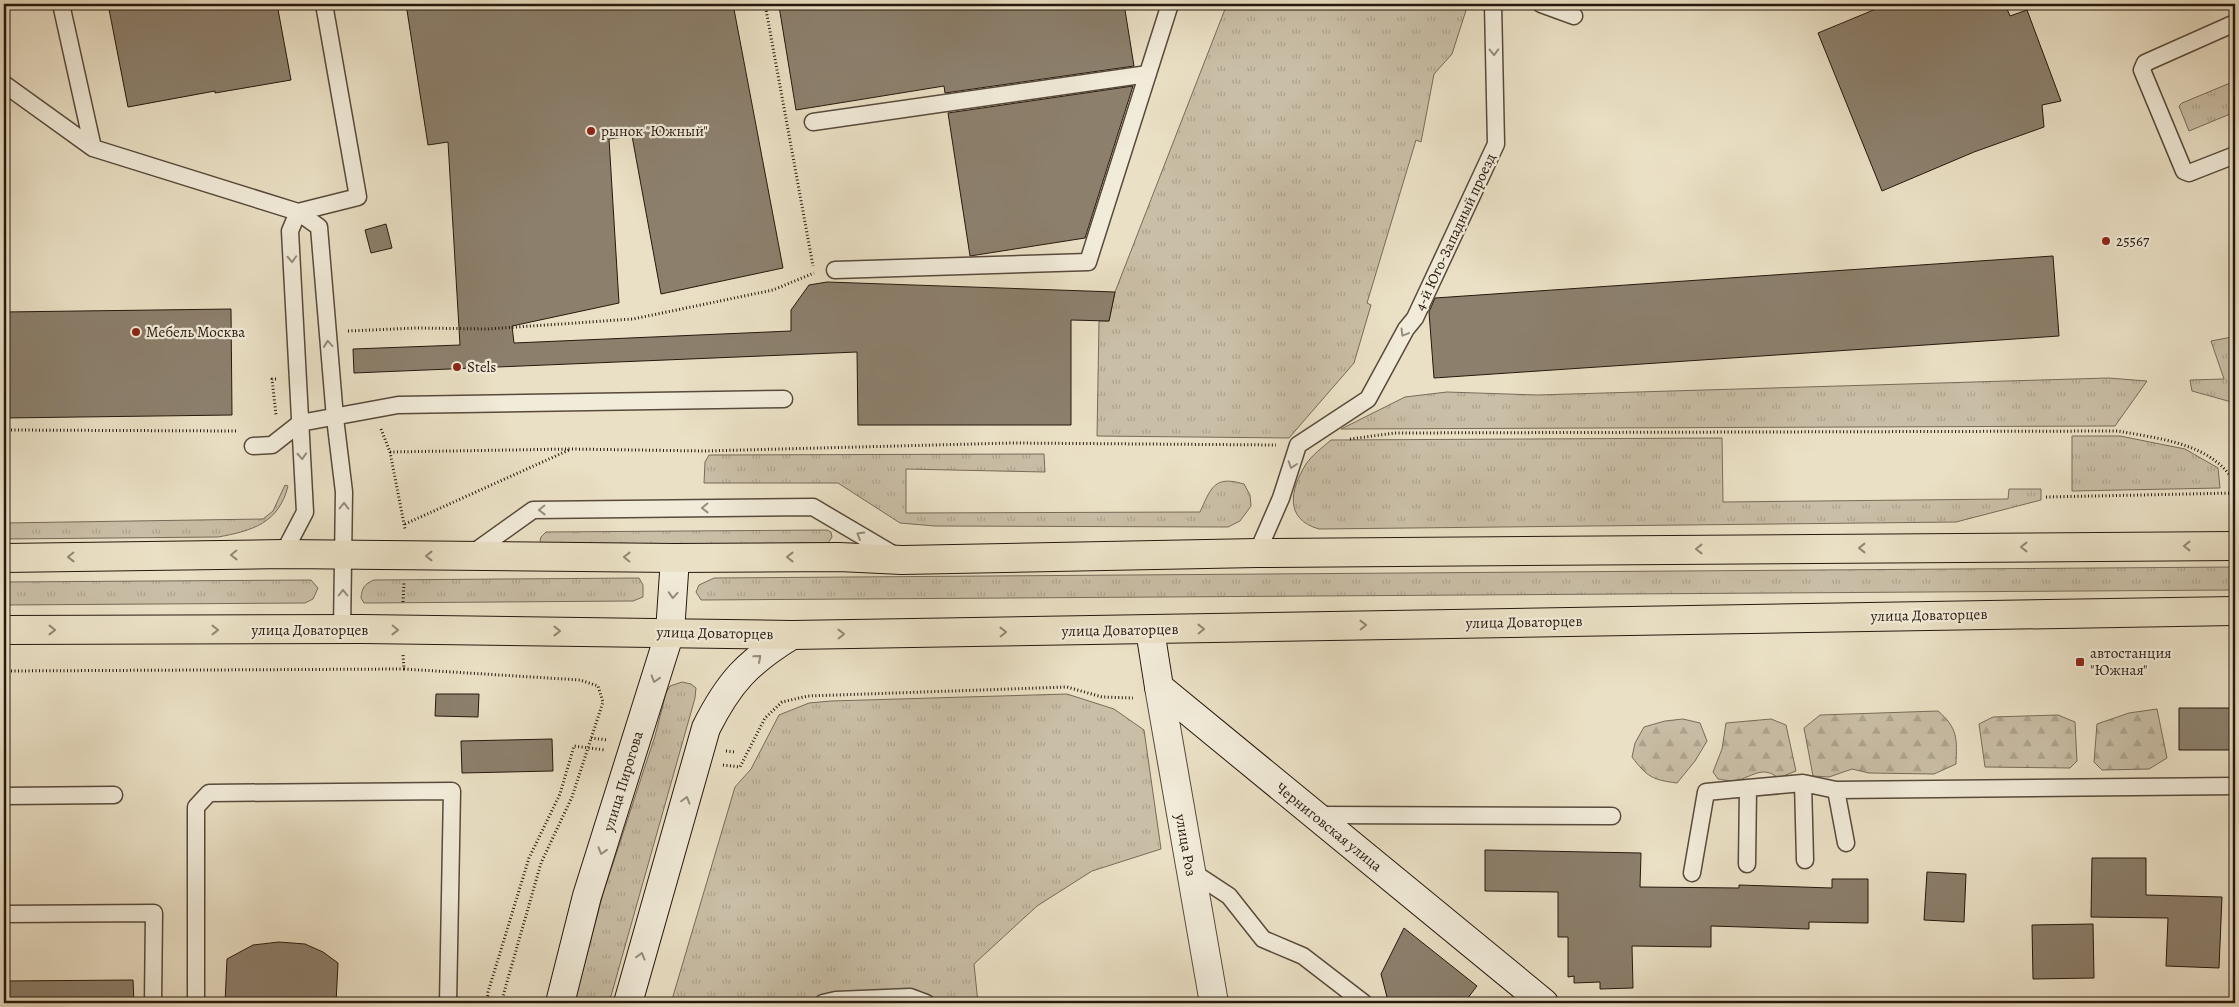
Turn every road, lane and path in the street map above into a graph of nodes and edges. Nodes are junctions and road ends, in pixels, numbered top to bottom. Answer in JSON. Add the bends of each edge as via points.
{"nodes":[{"id":1,"x":61,"y":4,"type":"edge"},
{"id":2,"x":324,"y":4,"type":"edge"},
{"id":3,"x":765,"y":4,"type":"edge"},
{"id":4,"x":1170,"y":4,"type":"edge"},
{"id":5,"x":1493,"y":4,"type":"edge"},
{"id":6,"x":1541,"y":4,"type":"edge"},
{"id":7,"x":1574,"y":16,"type":"dead end"},
{"id":8,"x":2235,"y":23,"type":"edge"},
{"id":9,"x":1148,"y":74,"type":"junction"},
{"id":10,"x":4,"y":84,"type":"edge"},
{"id":11,"x":812,"y":122,"type":"dead end"},
{"id":12,"x":93,"y":148,"type":"junction"},
{"id":13,"x":2235,"y":155,"type":"edge"},
{"id":14,"x":298,"y":212,"type":"junction"},
{"id":15,"x":835,"y":270,"type":"dead end"},
{"id":16,"x":348,"y":340,"type":"dead end"},
{"id":17,"x":298,"y":377,"type":"junction"},
{"id":18,"x":784,"y":399,"type":"dead end"},
{"id":19,"x":364,"y":412,"type":"junction"},
{"id":20,"x":335,"y":418,"type":"junction"},
{"id":21,"x":276,"y":423,"type":"dead end"},
{"id":22,"x":300,"y":423,"type":"junction"},
{"id":23,"x":4,"y":430,"type":"edge"},
{"id":24,"x":249,"y":438,"type":"joint"},
{"id":25,"x":570,"y":450,"type":"dead end"},
{"id":26,"x":390,"y":452,"type":"dead end"},
{"id":27,"x":2235,"y":494,"type":"edge"},
{"id":28,"x":2046,"y":497,"type":"dead end"},
{"id":29,"x":405,"y":524,"type":"dead end"},
{"id":30,"x":2235,"y":546,"type":"edge"},
{"id":31,"x":1257,"y":553,"type":"junction"},
{"id":32,"x":283,"y":554,"type":"junction"},
{"id":33,"x":343,"y":555,"type":"junction"},
{"id":34,"x":470,"y":555,"type":"junction"},
{"id":35,"x":4,"y":558,"type":"edge"},
{"id":36,"x":675,"y":558,"type":"junction"},
{"id":37,"x":902,"y":560,"type":"junction"},
{"id":38,"x":2235,"y":611,"type":"edge"},
{"id":39,"x":4,"y":630,"type":"edge"},
{"id":40,"x":342,"y":630,"type":"junction"},
{"id":41,"x":1150,"y":630,"type":"junction"},
{"id":42,"x":670,"y":632,"type":"junction"},
{"id":43,"x":792,"y":634,"type":"junction"},
{"id":44,"x":404,"y":669,"type":"dead end"},
{"id":45,"x":1160,"y":693,"type":"junction"},
{"id":46,"x":588,"y":748,"type":"junction"},
{"id":47,"x":632,"y":753,"type":"junction"},
{"id":48,"x":697,"y":762,"type":"junction"},
{"id":49,"x":1803,"y":783,"type":"junction"},
{"id":50,"x":2235,"y":786,"type":"edge"},
{"id":51,"x":1748,"y":788,"type":"junction"},
{"id":52,"x":1836,"y":790,"type":"junction"},
{"id":53,"x":114,"y":795,"type":"dead end"},
{"id":54,"x":4,"y":796,"type":"edge"},
{"id":55,"x":1315,"y":815,"type":"junction"},
{"id":56,"x":1612,"y":816,"type":"dead end"},
{"id":57,"x":1846,"y":843,"type":"dead end"},
{"id":58,"x":1805,"y":860,"type":"dead end"},
{"id":59,"x":1747,"y":864,"type":"dead end"},
{"id":60,"x":1191,"y":871,"type":"junction"},
{"id":61,"x":1692,"y":873,"type":"dead end"},
{"id":62,"x":4,"y":914,"type":"edge"},
{"id":63,"x":153,"y":1003,"type":"edge"},
{"id":64,"x":196,"y":1003,"type":"edge"},
{"id":65,"x":448,"y":1003,"type":"edge"},
{"id":66,"x":487,"y":1003,"type":"edge"},
{"id":67,"x":501,"y":1003,"type":"edge"},
{"id":68,"x":560,"y":1003,"type":"edge"},
{"id":69,"x":628,"y":1003,"type":"edge"},
{"id":70,"x":823,"y":1003,"type":"edge"},
{"id":71,"x":926,"y":1003,"type":"edge"},
{"id":72,"x":1214,"y":1003,"type":"edge"},
{"id":73,"x":1364,"y":1003,"type":"edge"},
{"id":74,"x":1544,"y":1003,"type":"edge"}],
"edges":[{"from":1,"to":12,"type":"lane"},
{"from":2,"to":14,"type":"lane","via":[[358,197]]},
{"from":3,"to":16,"type":"path","via":[[814,274],[772,290],[633,319],[488,328],[347,331]]},
{"from":4,"to":9,"type":"lane"},
{"from":5,"to":31,"type":"lane","name":"4-й Юго-Западный проезд","one_way":true,"via":[[1496,144],[1415,318],[1368,399],[1298,445],[1281,498]]},
{"from":6,"to":7,"type":"lane"},
{"from":8,"to":13,"type":"lane","via":[[2145,64],[2142,70],[2184,171],[2189,173]]},
{"from":9,"to":11,"type":"lane"},
{"from":9,"to":15,"type":"lane","via":[[1088,262]]},
{"from":10,"to":12,"type":"lane"},
{"from":12,"to":14,"type":"lane"},
{"from":14,"to":17,"type":"lane","one_way":true,"via":[[290,231]]},
{"from":20,"to":14,"type":"lane","one_way":true,"via":[[318,228]]},
{"from":17,"to":21,"type":"path","via":[[272,379]]},
{"from":17,"to":22,"type":"lane"},
{"from":18,"to":19,"type":"lane","via":[[398,405]]},
{"from":19,"to":20,"type":"lane"},
{"from":19,"to":26,"type":"path","via":[[381,428]]},
{"from":20,"to":22,"type":"lane"},
{"from":33,"to":20,"type":"lane","one_way":true,"via":[[344,492]]},
{"from":22,"to":24,"type":"lane","via":[[272,445]]},
{"from":22,"to":32,"type":"lane","one_way":true,"via":[[304,512]]},
{"from":23,"to":24,"type":"path"},
{"from":25,"to":29,"type":"path"},
{"from":27,"to":28,"type":"path"},
{"from":30,"to":31,"type":"main road","one_way":true},
{"from":31,"to":37,"type":"main road"},
{"from":32,"to":33,"type":"main road"},
{"from":32,"to":35,"type":"main road","one_way":true},
{"from":34,"to":33,"type":"main road","one_way":true},
{"from":40,"to":33,"type":"lane","one_way":true},
{"from":36,"to":34,"type":"main road","one_way":true},
{"from":37,"to":34,"type":"lane","one_way":true,"via":[[813,507],[532,510]]},
{"from":37,"to":36,"type":"main road","one_way":true},
{"from":36,"to":42,"type":"main road","name":"улица Пирогова","one_way":true},
{"from":41,"to":38,"type":"main road","name":"улица Доваторцев","one_way":true,"via":[[1804,616]]},
{"from":39,"to":40,"type":"main road","name":"улица Доваторцев","one_way":true},
{"from":40,"to":42,"type":"main road","name":"улица Доваторцев","one_way":true},
{"from":43,"to":41,"type":"main road","name":"улица Доваторцев","one_way":true},
{"from":41,"to":45,"type":"main road"},
{"from":42,"to":43,"type":"main road","name":"улица Доваторцев"},
{"from":42,"to":47,"type":"main road","name":"улица Пирогова","one_way":true},
{"from":48,"to":43,"type":"main road","one_way":true,"via":[[706,728],[721,698],[740,674]]},
{"from":44,"to":46,"type":"path","via":[[580,680],[598,686],[603,702]]},
{"from":45,"to":48,"type":"path","via":[[1102,697],[1067,687],[808,696],[782,702],[765,718],[740,767]]},
{"from":45,"to":55,"type":"main road","name":"Черниговская улица"},
{"from":45,"to":60,"type":"main road","name":"улица Роз"},
{"from":46,"to":47,"type":"path"},
{"from":46,"to":66,"type":"path","via":[[574,746],[560,794],[529,858]]},
{"from":46,"to":67,"type":"path","via":[[572,797],[541,864]]},
{"from":47,"to":68,"type":"main road","name":"улица Пирогова","one_way":true,"via":[[587,896]]},
{"from":69,"to":48,"type":"main road","one_way":true},
{"from":49,"to":51,"type":"lane"},
{"from":49,"to":52,"type":"lane"},
{"from":49,"to":58,"type":"lane"},
{"from":50,"to":52,"type":"lane"},
{"from":51,"to":59,"type":"lane"},
{"from":51,"to":61,"type":"lane","via":[[1706,792]]},
{"from":52,"to":57,"type":"lane"},
{"from":53,"to":54,"type":"lane"},
{"from":55,"to":56,"type":"lane"},
{"from":55,"to":74,"type":"main road","name":"Черниговская улица"},
{"from":60,"to":72,"type":"main road","name":"улица Роз"},
{"from":60,"to":73,"type":"lane","via":[[1229,896],[1263,939],[1303,956]]},
{"from":62,"to":63,"type":"lane","via":[[154,914]]},
{"from":64,"to":65,"type":"lane","via":[[196,807],[209,793],[452,791]]},
{"from":70,"to":71,"type":"lane","via":[[910,997]]}]}
